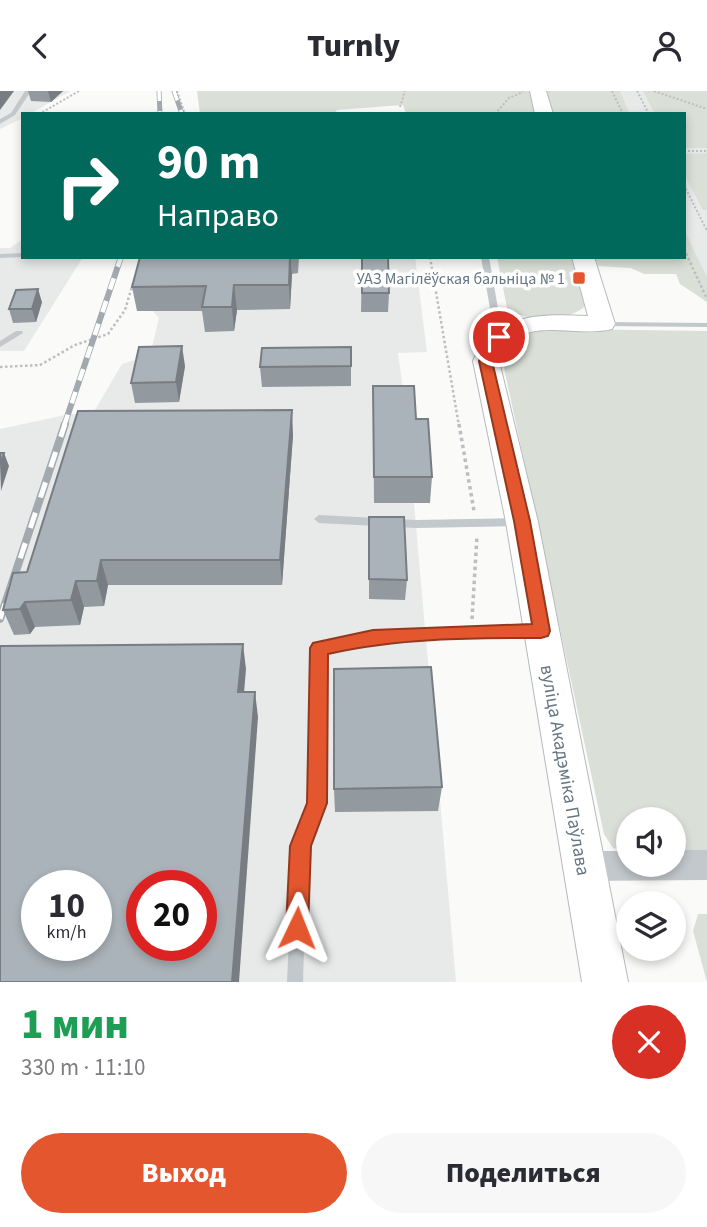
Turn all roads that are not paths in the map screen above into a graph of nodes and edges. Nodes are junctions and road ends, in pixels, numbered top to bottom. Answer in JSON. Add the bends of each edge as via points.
{"nodes":[{"id":1,"x":28,"y":91,"type":"edge"},
{"id":2,"x":538,"y":91,"type":"edge"},
{"id":3,"x":543,"y":112,"type":"edge"},
{"id":4,"x":0,"y":123,"type":"edge"},
{"id":5,"x":21,"y":255,"type":"edge"},
{"id":6,"x":0,"y":256,"type":"edge"},
{"id":7,"x":485,"y":259,"type":"edge"},
{"id":8,"x":584,"y":259,"type":"edge"},
{"id":9,"x":603,"y":324,"type":"junction"},
{"id":10,"x":707,"y":325,"type":"edge"},
{"id":11,"x":19,"y":333,"type":"dead end"},
{"id":12,"x":499,"y":337,"type":"junction"},
{"id":13,"x":0,"y":344,"type":"edge"},
{"id":14,"x":319,"y":519,"type":"dead end"},
{"id":15,"x":522,"y":521,"type":"junction"},
{"id":16,"x":541,"y":631,"type":"junction"},
{"id":17,"x":707,"y":865,"type":"edge"},
{"id":18,"x":583,"y":866,"type":"junction"},
{"id":19,"x":295,"y":982,"type":"edge"},
{"id":20,"x":605,"y":982,"type":"edge"}],
"edges":[{"from":1,"to":4,"type":"lane","via":[[13,114]]},
{"from":2,"to":3,"type":"main road"},
{"from":5,"to":6,"type":"lane"},
{"from":7,"to":12,"type":"lane"},
{"from":8,"to":9,"type":"main road"},
{"from":9,"to":10,"type":"lane"},
{"from":9,"to":12,"type":"main road","via":[[522,327]]},
{"from":11,"to":13,"type":"lane"},
{"from":12,"to":15,"type":"main road","name":"вуліца Акадэміка Паўлава","via":[[485,361]]},
{"from":14,"to":15,"type":"lane","via":[[416,524]]},
{"from":15,"to":16,"type":"main road","name":"вуліца Акадэміка Паўлава"},
{"from":16,"to":18,"type":"main road","name":"вуліца Акадэміка Паўлава"},
{"from":16,"to":19,"type":"lane","via":[[373,637],[319,648],[317,803],[300,846]]},
{"from":17,"to":18,"type":"street"},
{"from":18,"to":20,"type":"main road","name":"вуліца Акадэміка Паўлава"}]}
